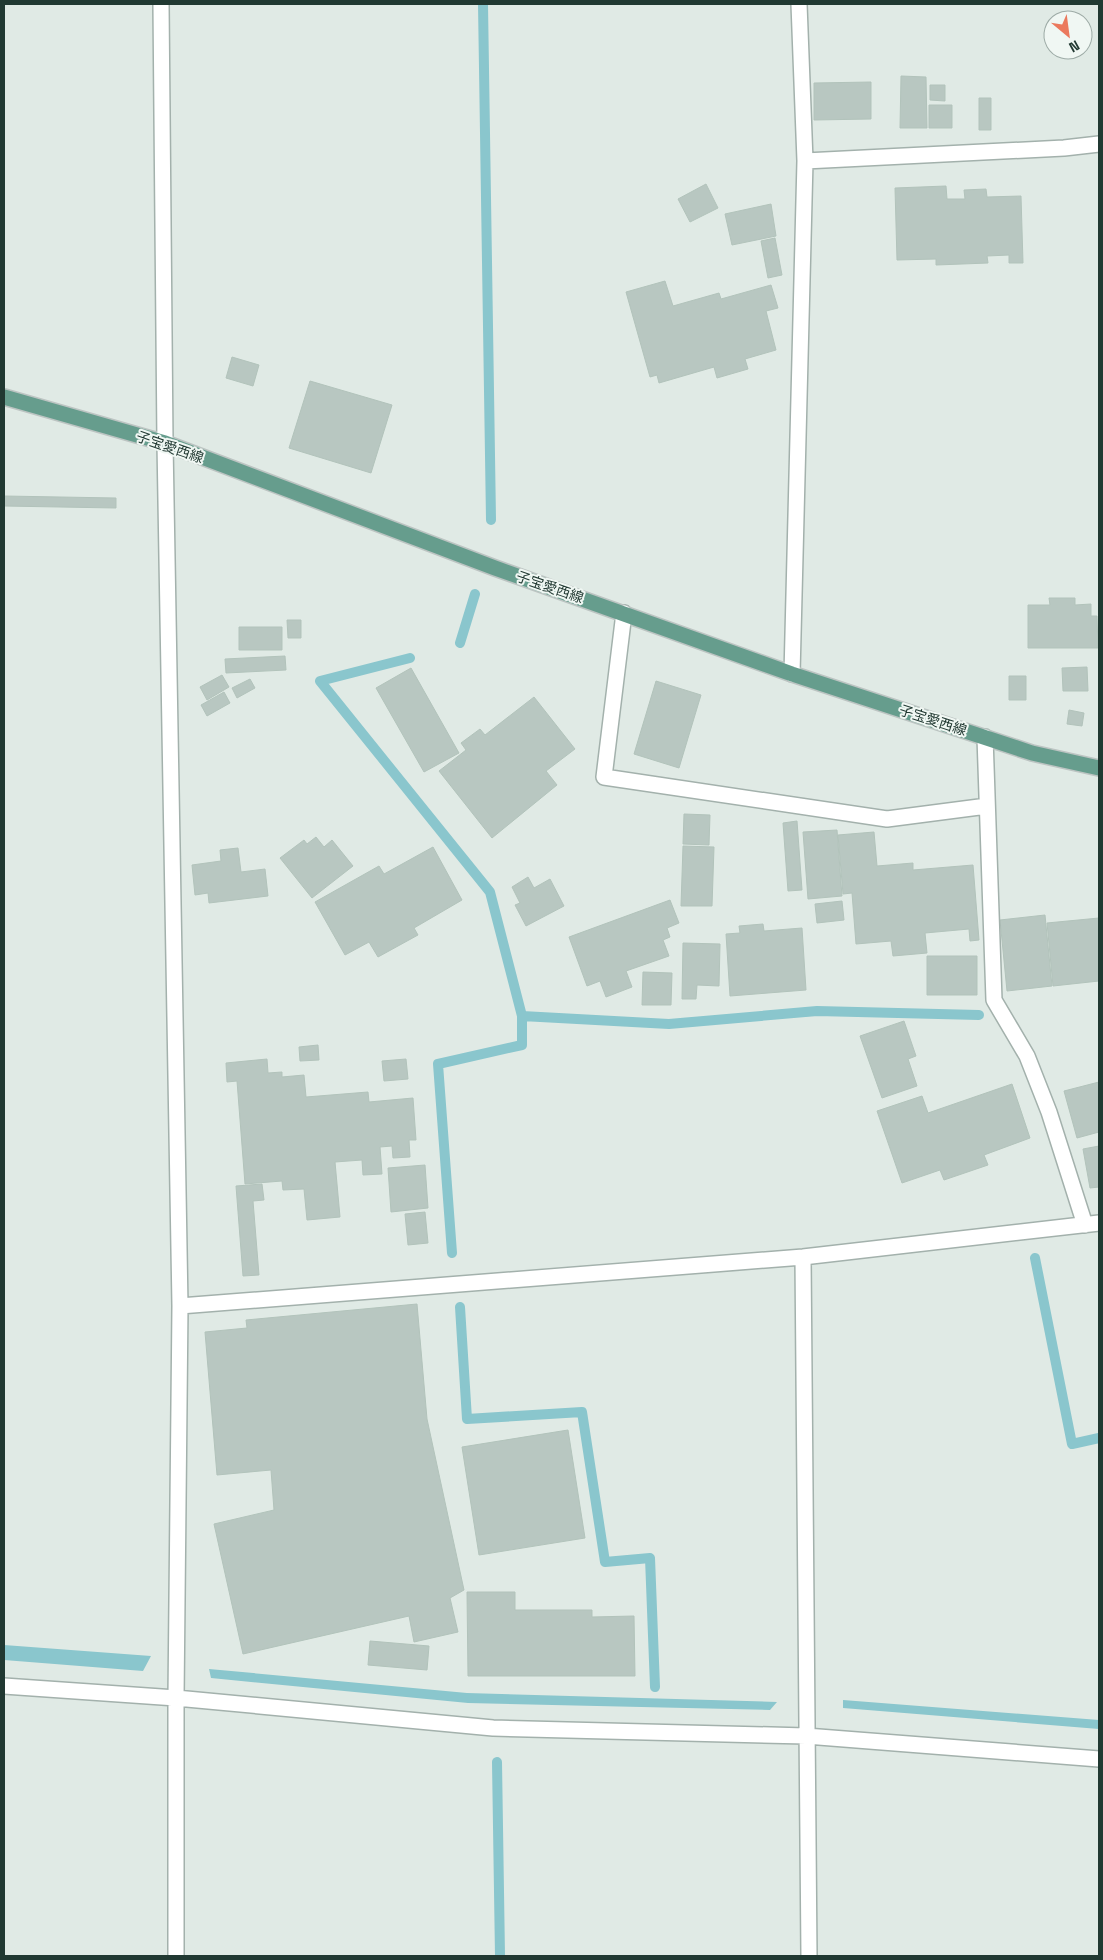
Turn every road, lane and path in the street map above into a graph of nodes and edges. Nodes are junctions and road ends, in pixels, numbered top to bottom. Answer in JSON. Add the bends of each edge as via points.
{"nodes":[{"id":1,"x":161,"y":4,"type":"edge"},
{"id":2,"x":799,"y":4,"type":"edge"},
{"id":3,"x":1099,"y":144,"type":"edge"},
{"id":4,"x":806,"y":161,"type":"junction"},
{"id":5,"x":4,"y":397,"type":"edge"},
{"id":6,"x":165,"y":444,"type":"junction"},
{"id":7,"x":624,"y":613,"type":"junction"},
{"id":8,"x":792,"y":674,"type":"junction"},
{"id":9,"x":985,"y":737,"type":"junction"},
{"id":10,"x":1099,"y":768,"type":"edge"},
{"id":11,"x":987,"y":806,"type":"junction"},
{"id":12,"x":1092,"y":1224,"type":"edge"},
{"id":13,"x":802,"y":1257,"type":"junction"},
{"id":14,"x":180,"y":1306,"type":"junction"},
{"id":15,"x":4,"y":1686,"type":"edge"},
{"id":16,"x":176,"y":1698,"type":"junction"},
{"id":17,"x":806,"y":1736,"type":"junction"},
{"id":18,"x":1099,"y":1759,"type":"edge"},
{"id":19,"x":176,"y":1956,"type":"edge"},
{"id":20,"x":809,"y":1956,"type":"edge"}],
"edges":[{"from":1,"to":6,"type":"street"},
{"from":2,"to":4,"type":"street"},
{"from":3,"to":4,"type":"street"},
{"from":4,"to":8,"type":"street"},
{"from":5,"to":6,"type":"main road","name":"子宝愛西線"},
{"from":6,"to":7,"type":"main road","name":"子宝愛西線"},
{"from":6,"to":14,"type":"street"},
{"from":7,"to":8,"type":"main road","name":"子宝愛西線"},
{"from":7,"to":11,"type":"street","via":[[604,777],[888,819]]},
{"from":8,"to":9,"type":"main road","name":"子宝愛西線"},
{"from":9,"to":10,"type":"main road","name":"子宝愛西線","via":[[1032,753]]},
{"from":9,"to":11,"type":"street"},
{"from":11,"to":12,"type":"street","via":[[994,1000],[1027,1056]]},
{"from":12,"to":13,"type":"street"},
{"from":13,"to":14,"type":"street"},
{"from":13,"to":17,"type":"street"},
{"from":14,"to":16,"type":"street"},
{"from":15,"to":16,"type":"street"},
{"from":16,"to":17,"type":"street","via":[[494,1728]]},
{"from":16,"to":19,"type":"street"},
{"from":17,"to":18,"type":"street"},
{"from":17,"to":20,"type":"street"}]}
